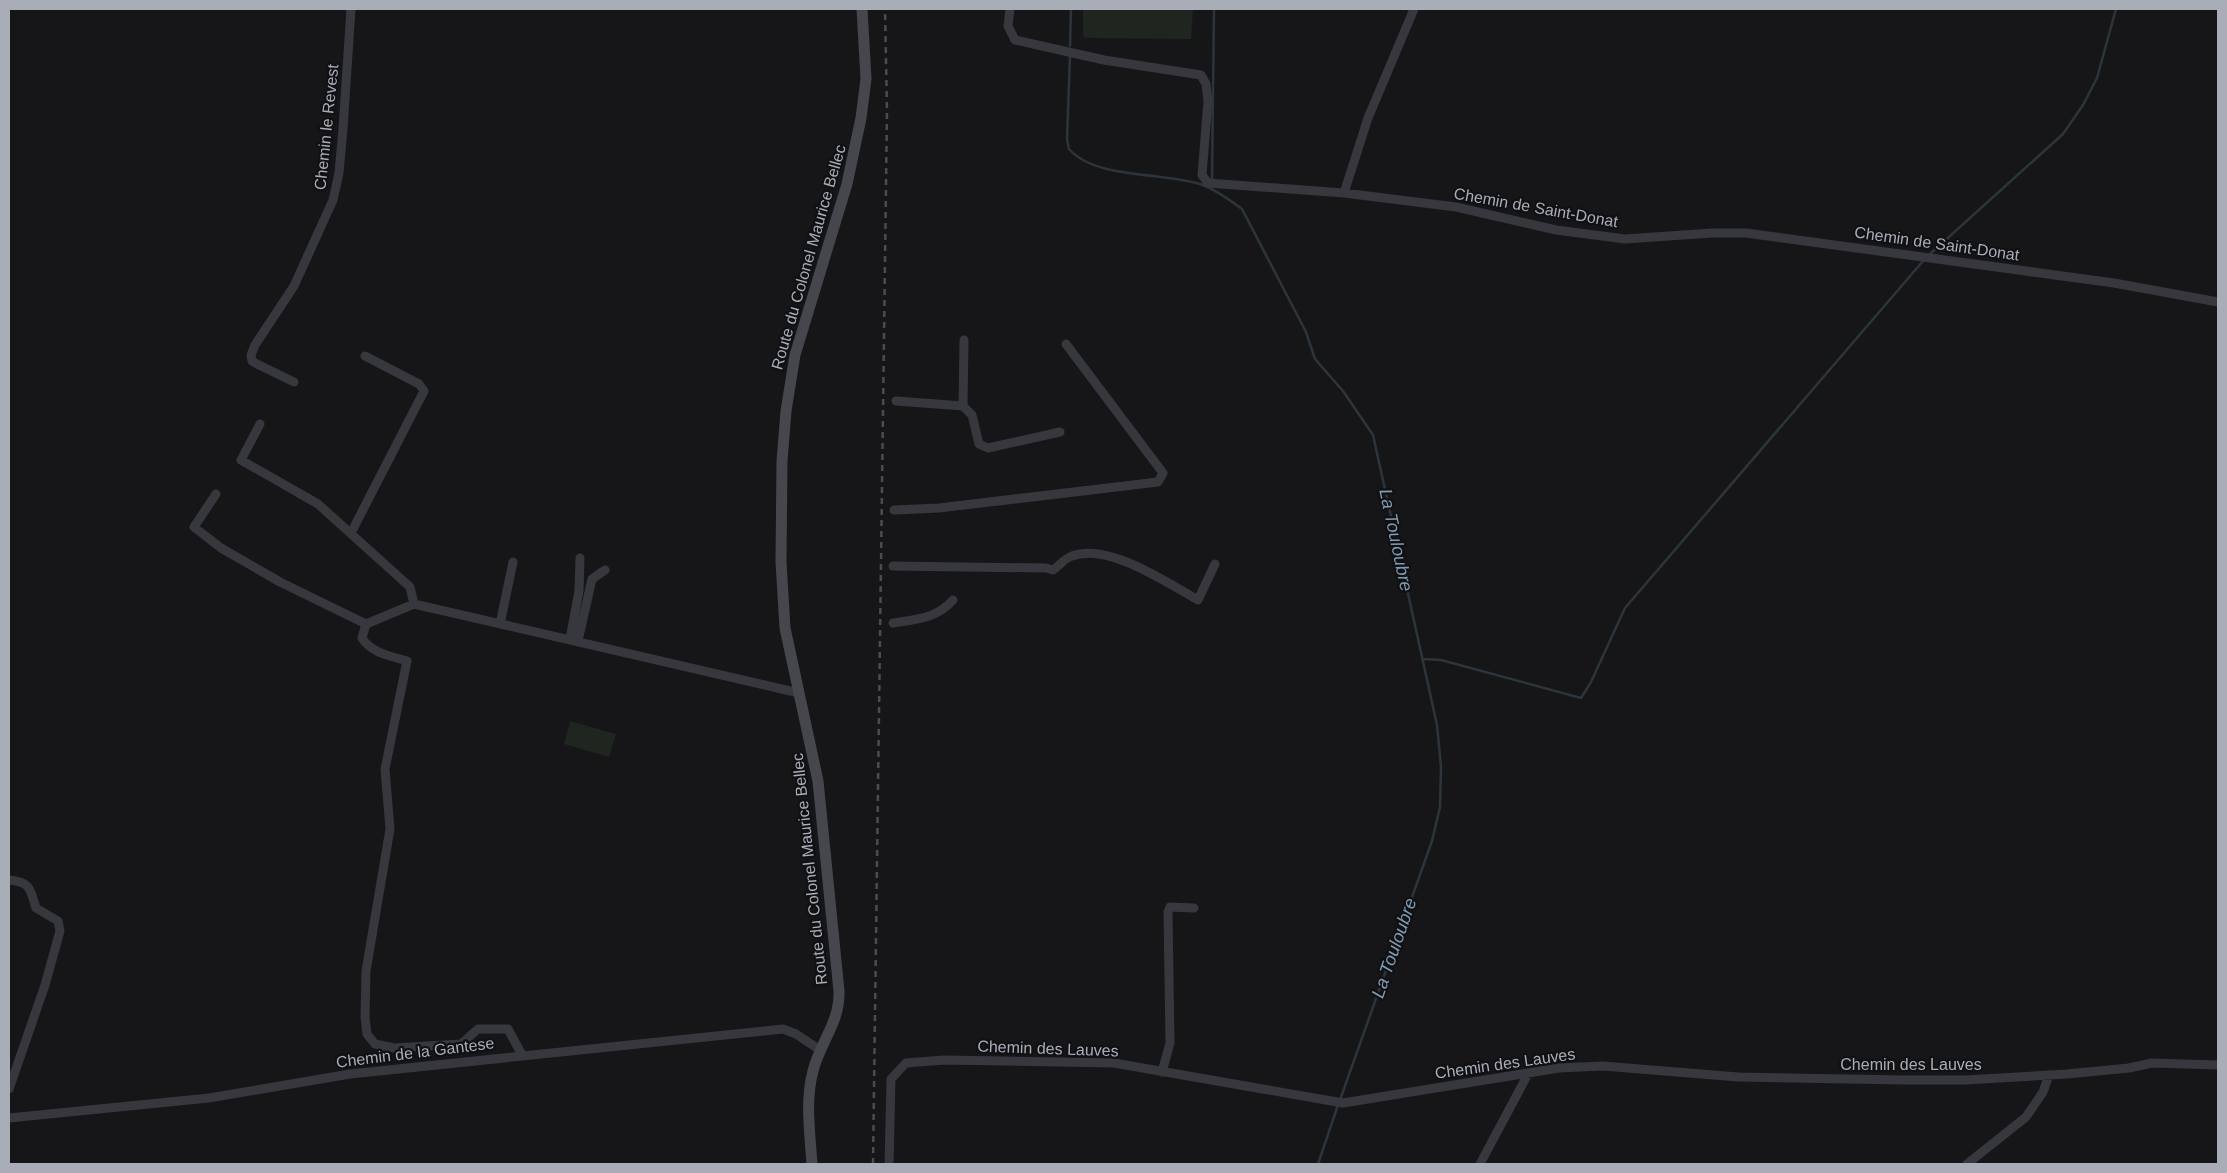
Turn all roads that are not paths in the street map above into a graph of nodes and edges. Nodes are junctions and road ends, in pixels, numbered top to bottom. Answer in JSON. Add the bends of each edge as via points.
{"nodes":[{"id":1,"x":351,"y":9,"type":"edge"},
{"id":2,"x":862,"y":9,"type":"edge"},
{"id":3,"x":1010,"y":9,"type":"edge"},
{"id":4,"x":1422,"y":9,"type":"edge"},
{"id":5,"x":1413,"y":11,"type":"edge"},
{"id":6,"x":1344,"y":193,"type":"junction"},
{"id":7,"x":2218,"y":302,"type":"edge"},
{"id":8,"x":964,"y":340,"type":"dead end"},
{"id":9,"x":1066,"y":344,"type":"dead end"},
{"id":10,"x":365,"y":356,"type":"dead end"},
{"id":11,"x":294,"y":382,"type":"dead end"},
{"id":12,"x":896,"y":401,"type":"dead end"},
{"id":13,"x":963,"y":406,"type":"junction"},
{"id":14,"x":260,"y":424,"type":"dead end"},
{"id":15,"x":1060,"y":432,"type":"dead end"},
{"id":16,"x":216,"y":494,"type":"dead end"},
{"id":17,"x":894,"y":510,"type":"dead end"},
{"id":18,"x":351,"y":534,"type":"junction"},
{"id":19,"x":580,"y":558,"type":"dead end"},
{"id":20,"x":514,"y":562,"type":"dead end"},
{"id":21,"x":1215,"y":564,"type":"dead end"},
{"id":22,"x":893,"y":566,"type":"dead end"},
{"id":23,"x":605,"y":570,"type":"dead end"},
{"id":24,"x":953,"y":600,"type":"dead end"},
{"id":25,"x":414,"y":604,"type":"junction"},
{"id":26,"x":893,"y":623,"type":"dead end"},
{"id":27,"x":366,"y":624,"type":"junction"},
{"id":28,"x":500,"y":624,"type":"junction"},
{"id":29,"x":574,"y":640,"type":"junction"},
{"id":30,"x":799,"y":693,"type":"junction"},
{"id":31,"x":9,"y":880,"type":"edge"},
{"id":32,"x":1194,"y":908,"type":"dead end"},
{"id":33,"x":820,"y":1050,"type":"junction"},
{"id":34,"x":522,"y":1055,"type":"junction"},
{"id":35,"x":2218,"y":1065,"type":"edge"},
{"id":36,"x":1162,"y":1072,"type":"junction"},
{"id":37,"x":1528,"y":1074,"type":"junction"},
{"id":38,"x":2049,"y":1075,"type":"junction"},
{"id":39,"x":9,"y":1089,"type":"edge"},
{"id":40,"x":9,"y":1118,"type":"edge"},
{"id":41,"x":812,"y":1164,"type":"edge"},
{"id":42,"x":889,"y":1164,"type":"edge"},
{"id":43,"x":1480,"y":1164,"type":"edge"},
{"id":44,"x":1967,"y":1164,"type":"edge"}],
"edges":[{"from":1,"to":11,"type":"street","name":"Chemin le Revest","via":[[343,129],[333,200],[294,286],[251,355],[252,361]]},
{"from":2,"to":30,"type":"main road","name":"Route du Colonel Maurice Bellec","via":[[866,79],[860,126],[847,184],[800,334],[786,411],[782,461],[782,585],[785,628]]},
{"from":3,"to":6,"type":"street","name":"Chemin de Saint-Donat","via":[[1008,26],[1015,40],[1104,60],[1201,75],[1208,101],[1202,176],[1208,183]]},
{"from":4,"to":5,"type":"street"},
{"from":5,"to":6,"type":"street","via":[[1368,118]]},
{"from":6,"to":7,"type":"street","name":"Chemin de Saint-Donat","via":[[1456,207],[1556,230],[1625,239],[1746,233],[2105,282]]},
{"from":8,"to":13,"type":"street"},
{"from":9,"to":17,"type":"street","via":[[1163,473],[1158,482],[939,508]]},
{"from":10,"to":18,"type":"street","via":[[420,384],[424,391]]},
{"from":12,"to":13,"type":"street"},
{"from":13,"to":15,"type":"street","via":[[972,415],[979,444],[988,448]]},
{"from":14,"to":18,"type":"street","via":[[241,460],[318,504]]},
{"from":16,"to":27,"type":"street","via":[[194,527],[221,548],[280,582]]},
{"from":18,"to":25,"type":"street","via":[[410,587]]},
{"from":19,"to":29,"type":"street"},
{"from":20,"to":28,"type":"street"},
{"from":21,"to":22,"type":"street","via":[[1198,600],[1135,565],[1107,555],[1072,556],[1053,570]]},
{"from":23,"to":29,"type":"street","via":[[592,578]]},
{"from":24,"to":26,"type":"street","via":[[943,611]]},
{"from":25,"to":27,"type":"street"},
{"from":25,"to":28,"type":"street"},
{"from":27,"to":34,"type":"street","via":[[362,638],[365,644],[375,651],[406,661],[385,770],[390,829],[366,971],[367,1034],[375,1044],[394,1048],[462,1044],[478,1030],[508,1029]]},
{"from":28,"to":29,"type":"street"},
{"from":29,"to":30,"type":"street"},
{"from":30,"to":33,"type":"main road","name":"Route du Colonel Maurice Bellec","via":[[818,781],[839,991],[837,1017]]},
{"from":31,"to":39,"type":"street","via":[[22,881],[30,887],[36,908],[58,920],[60,931]]},
{"from":32,"to":36,"type":"street","via":[[1170,907],[1168,912],[1170,1042]]},
{"from":33,"to":34,"type":"street","name":"Chemin de la Gantese","via":[[783,1029]]},
{"from":33,"to":41,"type":"main road","name":"Route du Colonel Maurice Bellec","via":[[811,1085]]},
{"from":34,"to":40,"type":"street","name":"Chemin de la Gantese","via":[[350,1074],[209,1098]]},
{"from":35,"to":38,"type":"street","name":"Chemin des Lauves","via":[[2152,1063]]},
{"from":36,"to":37,"type":"street","name":"Chemin des Lauves","via":[[1338,1102]]},
{"from":36,"to":42,"type":"street","name":"Chemin des Lauves","via":[[1114,1063],[944,1060],[906,1063],[891,1078]]},
{"from":37,"to":38,"type":"street","name":"Chemin des Lauves","via":[[1559,1068],[1603,1066],[1757,1078],[1957,1080]]},
{"from":37,"to":43,"type":"street"},
{"from":38,"to":44,"type":"street","via":[[2026,1117]]}]}
